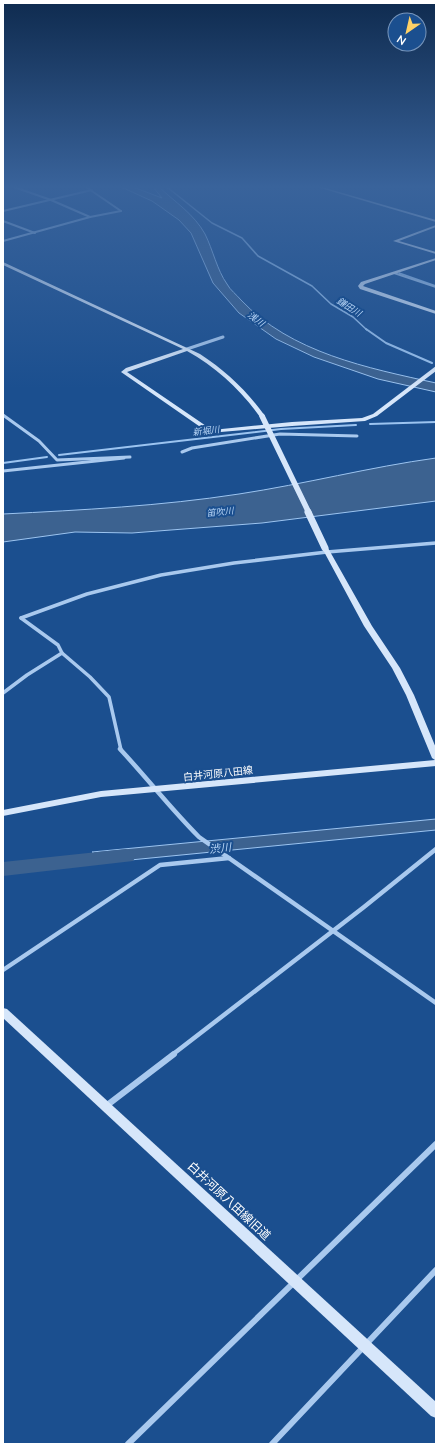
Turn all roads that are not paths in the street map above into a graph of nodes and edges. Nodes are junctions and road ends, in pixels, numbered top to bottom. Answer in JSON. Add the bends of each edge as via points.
{"nodes":[{"id":1,"x":436,"y":260,"type":"edge"},
{"id":2,"x":3,"y":263,"type":"edge"},
{"id":3,"x":394,"y":273,"type":"junction"},
{"id":4,"x":436,"y":287,"type":"edge"},
{"id":5,"x":436,"y":313,"type":"edge"},
{"id":6,"x":223,"y":337,"type":"dead end"},
{"id":7,"x":187,"y":349,"type":"junction"},
{"id":8,"x":436,"y":368,"type":"edge"},
{"id":9,"x":3,"y":414,"type":"edge"},
{"id":10,"x":356,"y":436,"type":"dead end"},
{"id":11,"x":182,"y":452,"type":"dead end"},
{"id":12,"x":130,"y":457,"type":"dead end"},
{"id":13,"x":124,"y":458,"type":"dead end"},
{"id":14,"x":3,"y":471,"type":"edge"},
{"id":15,"x":436,"y":544,"type":"edge"},
{"id":16,"x":326,"y":550,"type":"junction"},
{"id":17,"x":62,"y":653,"type":"junction"},
{"id":18,"x":3,"y":693,"type":"edge"},
{"id":19,"x":436,"y":758,"type":"edge"},
{"id":20,"x":436,"y":763,"type":"edge"},
{"id":21,"x":158,"y":790,"type":"junction"},
{"id":22,"x":3,"y":813,"type":"edge"},
{"id":23,"x":436,"y":849,"type":"edge"},
{"id":24,"x":230,"y":858,"type":"junction"},
{"id":25,"x":332,"y":931,"type":"junction"},
{"id":26,"x":3,"y":970,"type":"edge"},
{"id":27,"x":436,"y":1003,"type":"edge"},
{"id":28,"x":3,"y":1012,"type":"edge"},
{"id":29,"x":105,"y":1106,"type":"junction"},
{"id":30,"x":436,"y":1144,"type":"edge"},
{"id":31,"x":436,"y":1270,"type":"edge"},
{"id":32,"x":295,"y":1281,"type":"junction"},
{"id":33,"x":366,"y":1346,"type":"junction"},
{"id":34,"x":436,"y":1411,"type":"edge"},
{"id":35,"x":128,"y":1444,"type":"edge"},
{"id":36,"x":272,"y":1444,"type":"edge"}],
"edges":[{"from":1,"to":3,"type":"street"},
{"from":2,"to":7,"type":"street"},
{"from":3,"to":4,"type":"street"},
{"from":3,"to":5,"type":"street","via":[[363,283],[360,287]]},
{"from":6,"to":7,"type":"street"},
{"from":7,"to":8,"type":"street","via":[[124,372],[211,432],[363,420],[372,417]]},
{"from":7,"to":16,"type":"street","bridge":true,"via":[[218,368],[236,383],[262,416]]},
{"from":9,"to":12,"type":"street","via":[[42,444],[58,460],[118,455]]},
{"from":10,"to":11,"type":"street","via":[[280,434],[192,448]]},
{"from":13,"to":14,"type":"street"},
{"from":15,"to":16,"type":"street"},
{"from":16,"to":17,"type":"street","via":[[161,575],[154,579],[87,594],[21,618],[58,645]]},
{"from":16,"to":19,"type":"street","via":[[410,695]]},
{"from":17,"to":18,"type":"street"},
{"from":17,"to":21,"type":"street","via":[[109,697],[120,749]]},
{"from":20,"to":21,"type":"street","name":"白井河原八田線"},
{"from":21,"to":22,"type":"street","name":"白井河原八田線","via":[[95,796]]},
{"from":21,"to":24,"type":"street","via":[[170,808],[199,837]]},
{"from":23,"to":25,"type":"street"},
{"from":24,"to":25,"type":"street"},
{"from":24,"to":26,"type":"street","via":[[160,865]]},
{"from":25,"to":27,"type":"street"},
{"from":25,"to":29,"type":"street"},
{"from":28,"to":29,"type":"street","name":"白井河原八田線旧道"},
{"from":29,"to":32,"type":"street","name":"白井河原八田線旧道"},
{"from":30,"to":32,"type":"street"},
{"from":31,"to":33,"type":"street"},
{"from":32,"to":33,"type":"street","name":"白井河原八田線旧道"},
{"from":32,"to":35,"type":"street"},
{"from":33,"to":34,"type":"street","name":"白井河原八田線旧道"},
{"from":33,"to":36,"type":"street"}]}
